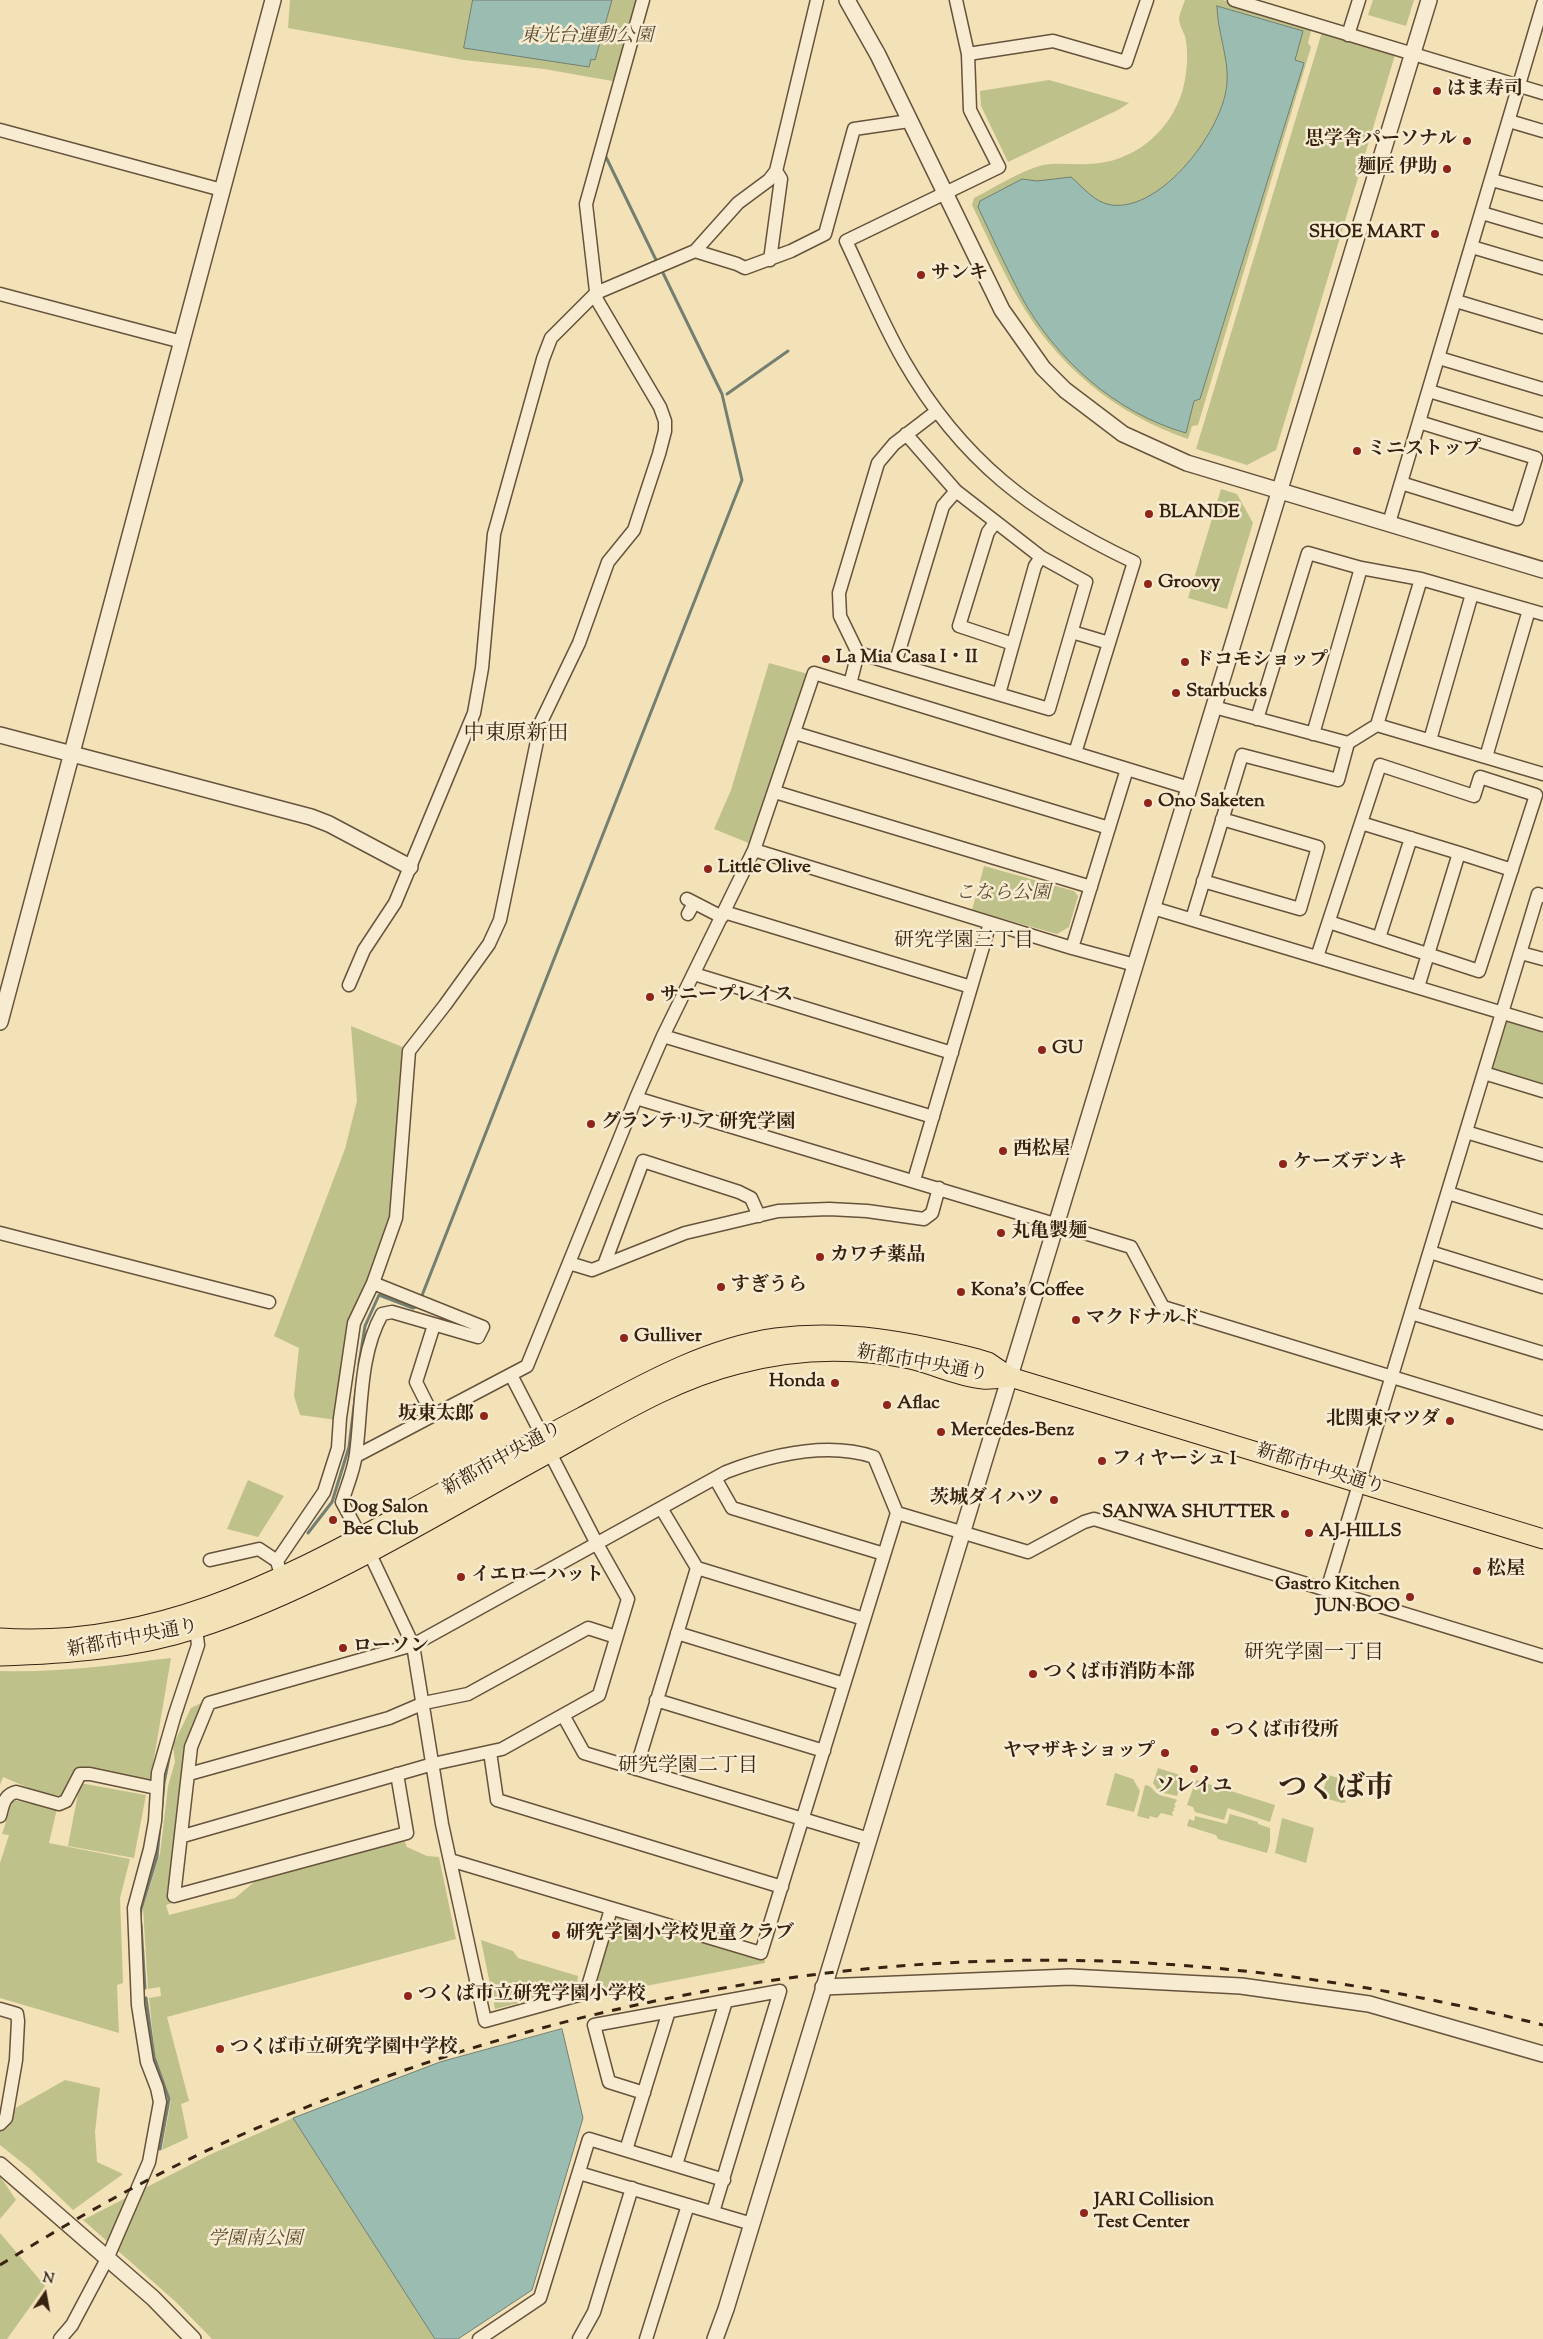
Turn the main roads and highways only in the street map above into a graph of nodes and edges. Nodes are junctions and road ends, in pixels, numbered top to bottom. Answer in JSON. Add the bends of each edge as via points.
{"nodes":[{"id":1,"x":1543,"y":1539,"type":"edge"},
{"id":2,"x":365,"y":1545,"type":"junction"},
{"id":3,"x":0,"y":1638,"type":"edge"},
{"id":4,"x":0,"y":1656,"type":"edge"}],
"edges":[{"from":1,"to":2,"type":"main road","name":"新都市中央通り","via":[[1010,1377],[983,1379],[909,1359],[863,1352],[816,1351],[735,1364],[694,1379],[547,1445]]},
{"from":2,"to":3,"type":"main road","name":"新都市中央通り","via":[[280,1569],[214,1605],[154,1624],[110,1634],[59,1639]]},
{"from":2,"to":4,"type":"main road","name":"新都市中央通り","via":[[281,1597],[196,1629],[109,1648],[62,1654]]}]}
